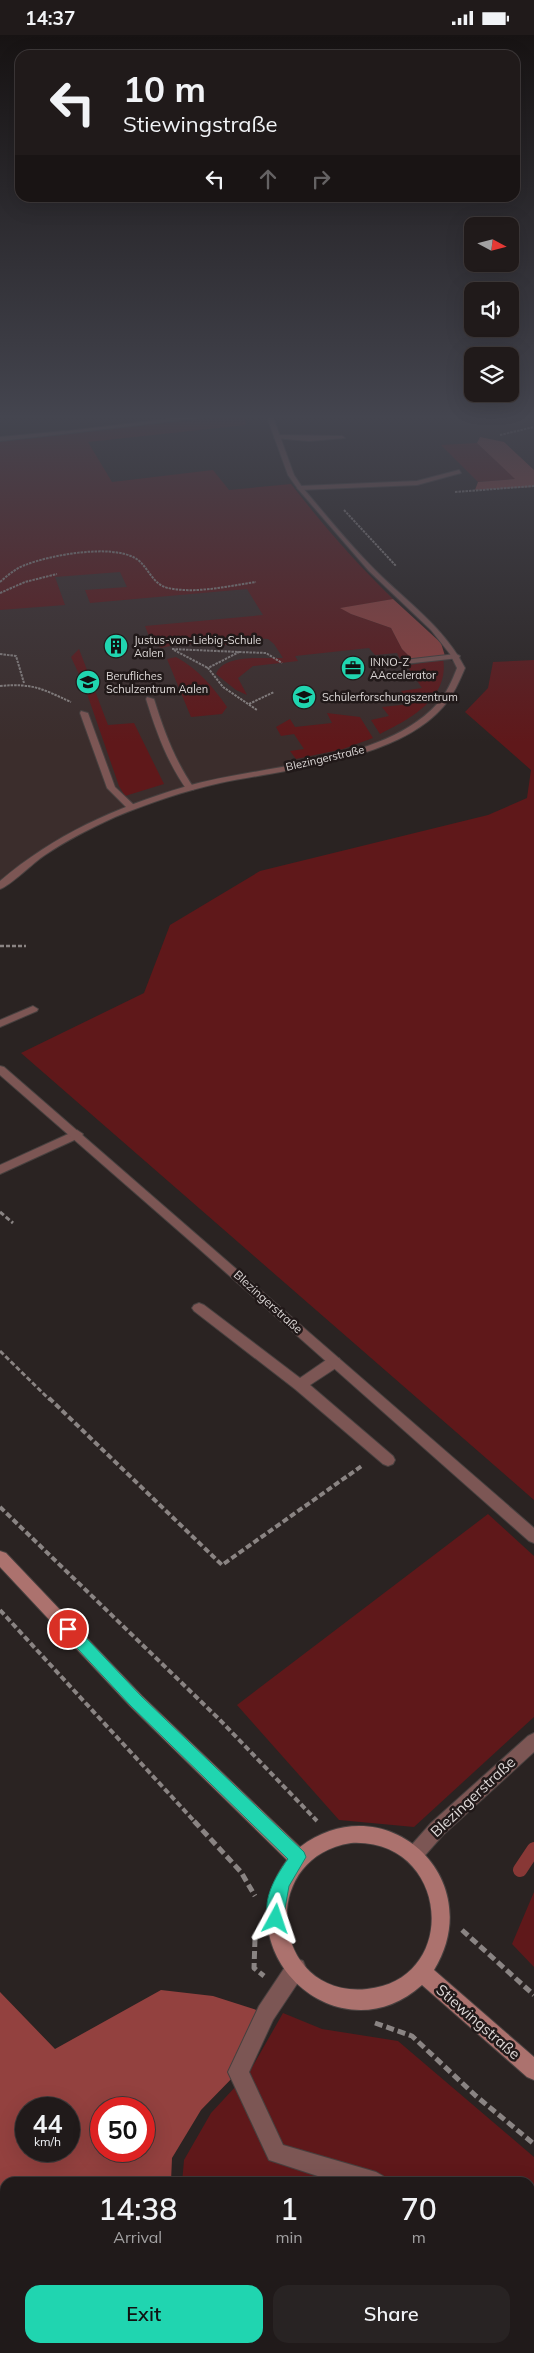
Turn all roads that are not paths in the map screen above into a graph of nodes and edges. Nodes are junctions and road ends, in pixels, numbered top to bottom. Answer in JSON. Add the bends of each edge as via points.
{"nodes":[{"id":1,"x":332,"y":525,"type":"edge"},
{"id":2,"x":456,"y":656,"type":"junction"},
{"id":3,"x":395,"y":663,"type":"dead end"},
{"id":4,"x":150,"y":699,"type":"dead end"},
{"id":5,"x":84,"y":713,"type":"road end"},
{"id":6,"x":190,"y":788,"type":"junction"},
{"id":7,"x":131,"y":807,"type":"junction"},
{"id":8,"x":0,"y":886,"type":"edge"},
{"id":9,"x":33,"y":1009,"type":"dead end"},
{"id":10,"x":0,"y":1024,"type":"edge"},
{"id":11,"x":0,"y":1069,"type":"edge"},
{"id":12,"x":77,"y":1134,"type":"junction"},
{"id":13,"x":0,"y":1170,"type":"edge"},
{"id":14,"x":199,"y":1308,"type":"dead end"},
{"id":15,"x":334,"y":1362,"type":"junction"},
{"id":16,"x":300,"y":1385,"type":"junction"},
{"id":17,"x":384,"y":1456,"type":"road end"},
{"id":18,"x":534,"y":1537,"type":"edge"},
{"id":19,"x":0,"y":1557,"type":"edge"},
{"id":20,"x":534,"y":1741,"type":"edge"},
{"id":21,"x":414,"y":1855,"type":"junction"},
{"id":22,"x":298,"y":1857,"type":"junction"},
{"id":23,"x":296,"y":1968,"type":"junction"},
{"id":24,"x":423,"y":1973,"type":"junction"},
{"id":25,"x":534,"y":2071,"type":"edge"},
{"id":26,"x":356,"y":2177,"type":"edge"}],
"edges":[{"from":1,"to":2,"type":"street","via":[[371,570]]},
{"from":2,"to":3,"type":"street"},
{"from":2,"to":6,"type":"street","name":"Blezingerstraße","via":[[461,668],[452,690],[431,715],[396,737],[356,752]]},
{"from":4,"to":6,"type":"street","via":[[179,773]]},
{"from":5,"to":7,"type":"street","via":[[111,788]]},
{"from":6,"to":7,"type":"street","name":"Blezingerstraße"},
{"from":7,"to":8,"type":"street","name":"Blezingerstraße","via":[[78,829],[39,853]]},
{"from":9,"to":10,"type":"street"},
{"from":11,"to":12,"type":"street","name":"Blezingerstraße"},
{"from":12,"to":13,"type":"street"},
{"from":12,"to":15,"type":"street","name":"Blezingerstraße"},
{"from":14,"to":16,"type":"street"},
{"from":15,"to":16,"type":"street"},
{"from":15,"to":18,"type":"street","name":"Blezingerstraße"},
{"from":16,"to":17,"type":"street"},
{"from":19,"to":22,"type":"main road","via":[[136,1701]]},
{"from":20,"to":21,"type":"street","name":"Blezingerstraße"},
{"from":21,"to":22,"type":"main road","via":[[381,1838],[357,1835],[333,1838]]},
{"from":21,"to":24,"type":"main road","via":[[438,1888],[444,1914],[442,1940]]},
{"from":22,"to":23,"type":"main road","via":[[281,1883],[276,1907],[277,1932],[286,1955]]},
{"from":23,"to":24,"type":"main road","via":[[325,1990],[354,1998],[383,1996],[410,1985]]},
{"from":23,"to":26,"type":"street","via":[[266,2013],[238,2072],[276,2153]]},
{"from":24,"to":25,"type":"main road","name":"Stiewingstraße"}]}
